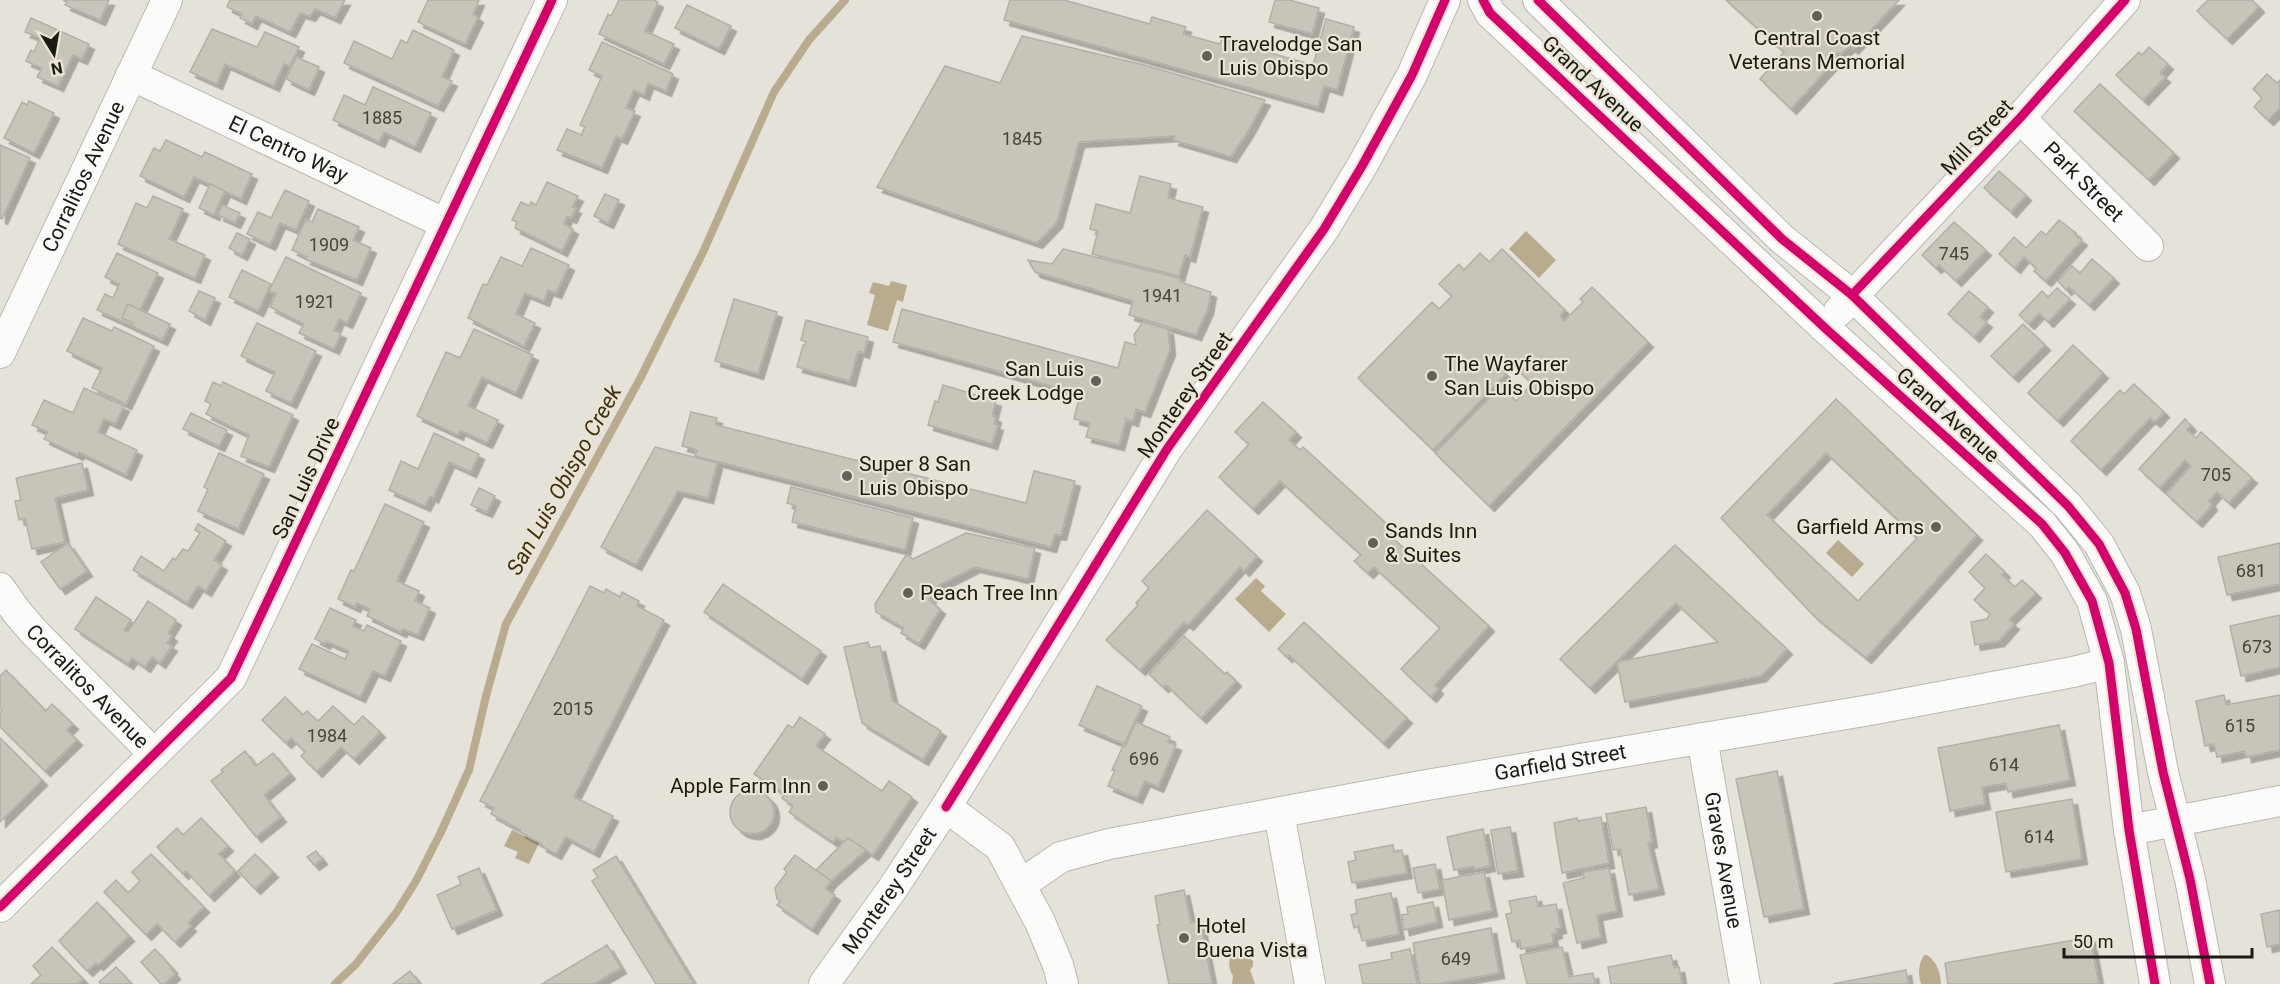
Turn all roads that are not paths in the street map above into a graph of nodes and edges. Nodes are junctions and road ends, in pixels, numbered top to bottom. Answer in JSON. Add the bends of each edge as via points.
{"nodes":[{"id":1,"x":167,"y":0,"type":"edge"},
{"id":2,"x":552,"y":0,"type":"edge"},
{"id":3,"x":1445,"y":0,"type":"edge"},
{"id":4,"x":1483,"y":0,"type":"edge"},
{"id":5,"x":2125,"y":0,"type":"edge"},
{"id":6,"x":1551,"y":4,"type":"edge"},
{"id":7,"x":131,"y":75,"type":"junction"},
{"id":8,"x":2020,"y":118,"type":"junction"},
{"id":9,"x":446,"y":224,"type":"junction"},
{"id":10,"x":2148,"y":246,"type":"dead end"},
{"id":11,"x":1852,"y":295,"type":"junction"},
{"id":12,"x":1825,"y":328,"type":"junction"},
{"id":13,"x":0,"y":353,"type":"edge"},
{"id":14,"x":0,"y":588,"type":"edge"},
{"id":15,"x":2109,"y":663,"type":"junction"},
{"id":16,"x":1702,"y":738,"type":"junction"},
{"id":17,"x":154,"y":754,"type":"junction"},
{"id":18,"x":2280,"y":801,"type":"edge"},
{"id":19,"x":946,"y":807,"type":"junction"},
{"id":20,"x":1279,"y":813,"type":"junction"},
{"id":21,"x":2176,"y":820,"type":"junction"},
{"id":22,"x":2129,"y":830,"type":"junction"},
{"id":23,"x":1020,"y":885,"type":"junction"},
{"id":24,"x":0,"y":907,"type":"edge"},
{"id":25,"x":824,"y":984,"type":"edge"},
{"id":26,"x":1063,"y":984,"type":"edge"},
{"id":27,"x":1310,"y":984,"type":"edge"},
{"id":28,"x":1746,"y":984,"type":"edge"},
{"id":29,"x":2155,"y":984,"type":"edge"},
{"id":30,"x":2210,"y":984,"type":"edge"}],
"edges":[{"from":1,"to":7,"type":"street","name":"Corralitos Avenue"},
{"from":2,"to":9,"type":"street","name":"San Luis Drive"},
{"from":3,"to":19,"type":"street","name":"Monterey Street","via":[[1412,75],[1324,228],[1167,449]]},
{"from":4,"to":12,"type":"street","name":"Grand Avenue","via":[[1490,13]]},
{"from":5,"to":8,"type":"street","name":"Mill Street"},
{"from":6,"to":11,"type":"street","name":"Grand Avenue","via":[[1775,233]]},
{"from":7,"to":9,"type":"street","name":"El Centro Way"},
{"from":7,"to":13,"type":"street","name":"Corralitos Avenue"},
{"from":8,"to":10,"type":"street","name":"Park Street"},
{"from":8,"to":11,"type":"street","name":"Mill Street"},
{"from":9,"to":17,"type":"street","name":"San Luis Drive","via":[[231,678]]},
{"from":11,"to":12,"type":"street","name":"Mill Street"},
{"from":11,"to":21,"type":"street","name":"Grand Avenue","via":[[2068,506],[2099,544],[2125,593],[2136,629]]},
{"from":12,"to":15,"type":"street","name":"Grand Avenue","via":[[2042,524],[2065,553],[2092,601]]},
{"from":14,"to":17,"type":"street","name":"Corralitos Avenue","via":[[34,632]]},
{"from":15,"to":16,"type":"street","name":"Garfield Street"},
{"from":15,"to":22,"type":"street","name":"Grand Avenue"},
{"from":16,"to":20,"type":"street","name":"Garfield Street"},
{"from":16,"to":28,"type":"street","name":"Graves Avenue"},
{"from":17,"to":24,"type":"street","name":"San Luis Drive"},
{"from":18,"to":21,"type":"street"},
{"from":19,"to":23,"type":"street","via":[[1000,847]]},
{"from":19,"to":25,"type":"street","name":"Monterey Street"},
{"from":20,"to":23,"type":"street","name":"Garfield Street","via":[[1062,856]]},
{"from":20,"to":27,"type":"street"},
{"from":21,"to":22,"type":"street"},
{"from":21,"to":30,"type":"street","name":"Grand Avenue"},
{"from":22,"to":29,"type":"street","name":"Grand Avenue"},
{"from":23,"to":26,"type":"street","via":[[1051,947]]}]}
